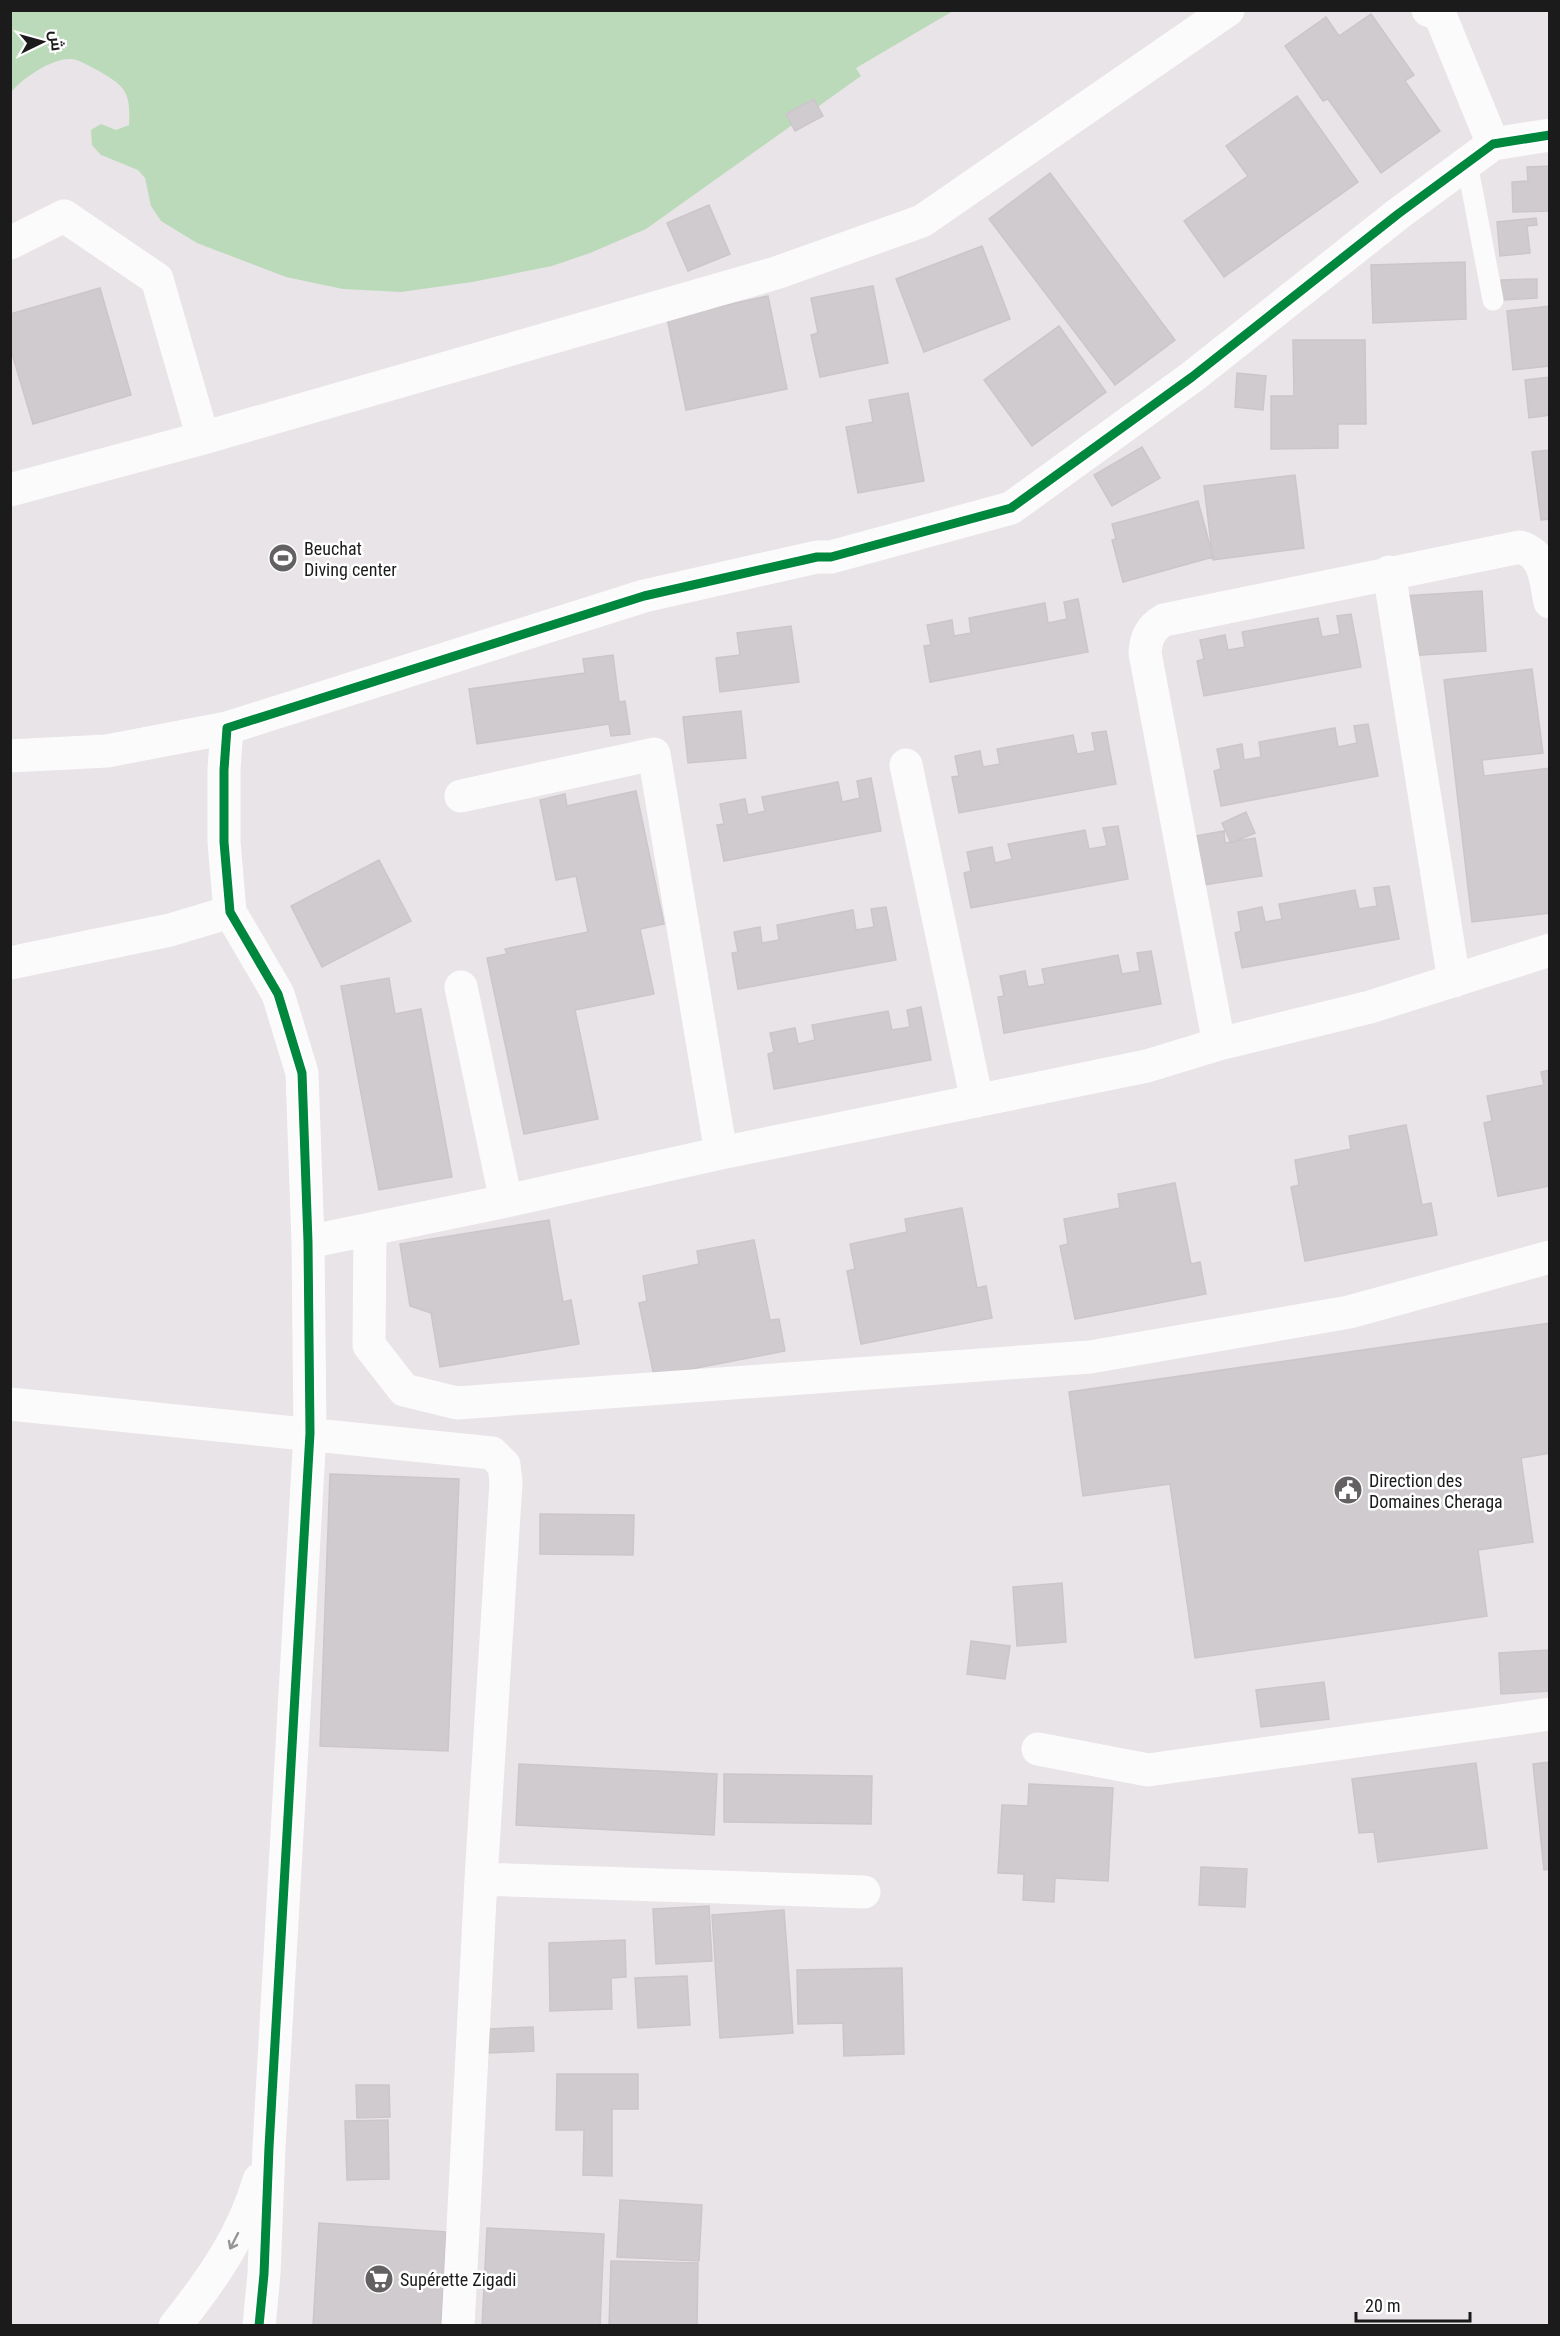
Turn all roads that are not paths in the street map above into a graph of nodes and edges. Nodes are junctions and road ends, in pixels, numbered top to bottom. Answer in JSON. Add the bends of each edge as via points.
{"nodes":[{"id":1,"x":1228,"y":10,"type":"edge"},
{"id":2,"x":1435,"y":12,"type":"edge"},
{"id":3,"x":1550,"y":135,"type":"edge"},
{"id":4,"x":1480,"y":154,"type":"junction"},
{"id":5,"x":10,"y":243,"type":"edge"},
{"id":6,"x":1493,"y":300,"type":"dead end"},
{"id":7,"x":203,"y":438,"type":"junction"},
{"id":8,"x":10,"y":490,"type":"edge"},
{"id":9,"x":1389,"y":572,"type":"junction"},
{"id":10,"x":1550,"y":602,"type":"edge"},
{"id":11,"x":228,"y":728,"type":"junction"},
{"id":12,"x":10,"y":756,"type":"edge"},
{"id":13,"x":906,"y":765,"type":"dead end"},
{"id":14,"x":461,"y":796,"type":"dead end"},
{"id":15,"x":230,"y":912,"type":"junction"},
{"id":16,"x":1550,"y":950,"type":"edge"},
{"id":17,"x":10,"y":963,"type":"edge"},
{"id":18,"x":1454,"y":981,"type":"junction"},
{"id":19,"x":461,"y":987,"type":"dead end"},
{"id":20,"x":1219,"y":1044,"type":"junction"},
{"id":21,"x":977,"y":1101,"type":"junction"},
{"id":22,"x":721,"y":1153,"type":"junction"},
{"id":23,"x":506,"y":1201,"type":"junction"},
{"id":24,"x":370,"y":1230,"type":"junction"},
{"id":25,"x":308,"y":1242,"type":"junction"},
{"id":26,"x":1550,"y":1257,"type":"edge"},
{"id":27,"x":10,"y":1404,"type":"edge"},
{"id":28,"x":310,"y":1433,"type":"junction"},
{"id":29,"x":1550,"y":1714,"type":"edge"},
{"id":30,"x":1038,"y":1749,"type":"dead end"},
{"id":31,"x":481,"y":1879,"type":"junction"},
{"id":32,"x":864,"y":1892,"type":"dead end"},
{"id":33,"x":269,"y":2147,"type":"junction"},
{"id":34,"x":175,"y":2325,"type":"edge"},
{"id":35,"x":259,"y":2325,"type":"edge"},
{"id":36,"x":459,"y":2325,"type":"edge"}],
"edges":[{"from":1,"to":7,"type":"street","via":[[922,221],[776,273]]},
{"from":2,"to":4,"type":"street"},
{"from":3,"to":4,"type":"street"},
{"from":4,"to":6,"type":"lane"},
{"from":4,"to":11,"type":"street","via":[[1192,377],[1011,508],[831,557],[644,596]]},
{"from":5,"to":7,"type":"street","via":[[64,216],[157,279]]},
{"from":7,"to":8,"type":"street"},
{"from":9,"to":10,"type":"street","via":[[1520,546],[1539,558]]},
{"from":9,"to":18,"type":"street"},
{"from":9,"to":20,"type":"street","via":[[1164,620],[1155,625],[1145,643]]},
{"from":11,"to":12,"type":"street","via":[[107,751]]},
{"from":11,"to":15,"type":"street","via":[[224,842]]},
{"from":13,"to":21,"type":"street"},
{"from":14,"to":22,"type":"street","via":[[654,754]]},
{"from":15,"to":17,"type":"street","via":[[170,930]]},
{"from":15,"to":25,"type":"street","via":[[278,994],[302,1073]]},
{"from":16,"to":18,"type":"street"},
{"from":18,"to":20,"type":"street","via":[[1370,1007]]},
{"from":19,"to":23,"type":"street"},
{"from":20,"to":21,"type":"street","via":[[1147,1065]]},
{"from":21,"to":22,"type":"street"},
{"from":22,"to":23,"type":"street"},
{"from":23,"to":24,"type":"street"},
{"from":24,"to":25,"type":"street"},
{"from":24,"to":26,"type":"street","via":[[369,1345],[404,1390],[457,1403],[1090,1357],[1349,1312]]},
{"from":25,"to":28,"type":"street"},
{"from":27,"to":28,"type":"street"},
{"from":28,"to":31,"type":"street","via":[[492,1453],[504,1465]]},
{"from":28,"to":33,"type":"street"},
{"from":29,"to":30,"type":"street","via":[[1148,1770]]},
{"from":31,"to":32,"type":"street"},
{"from":31,"to":36,"type":"street"},
{"from":33,"to":34,"type":"street","one_way":true,"via":[[234,2244],[206,2288]]},
{"from":33,"to":35,"type":"street"}]}
